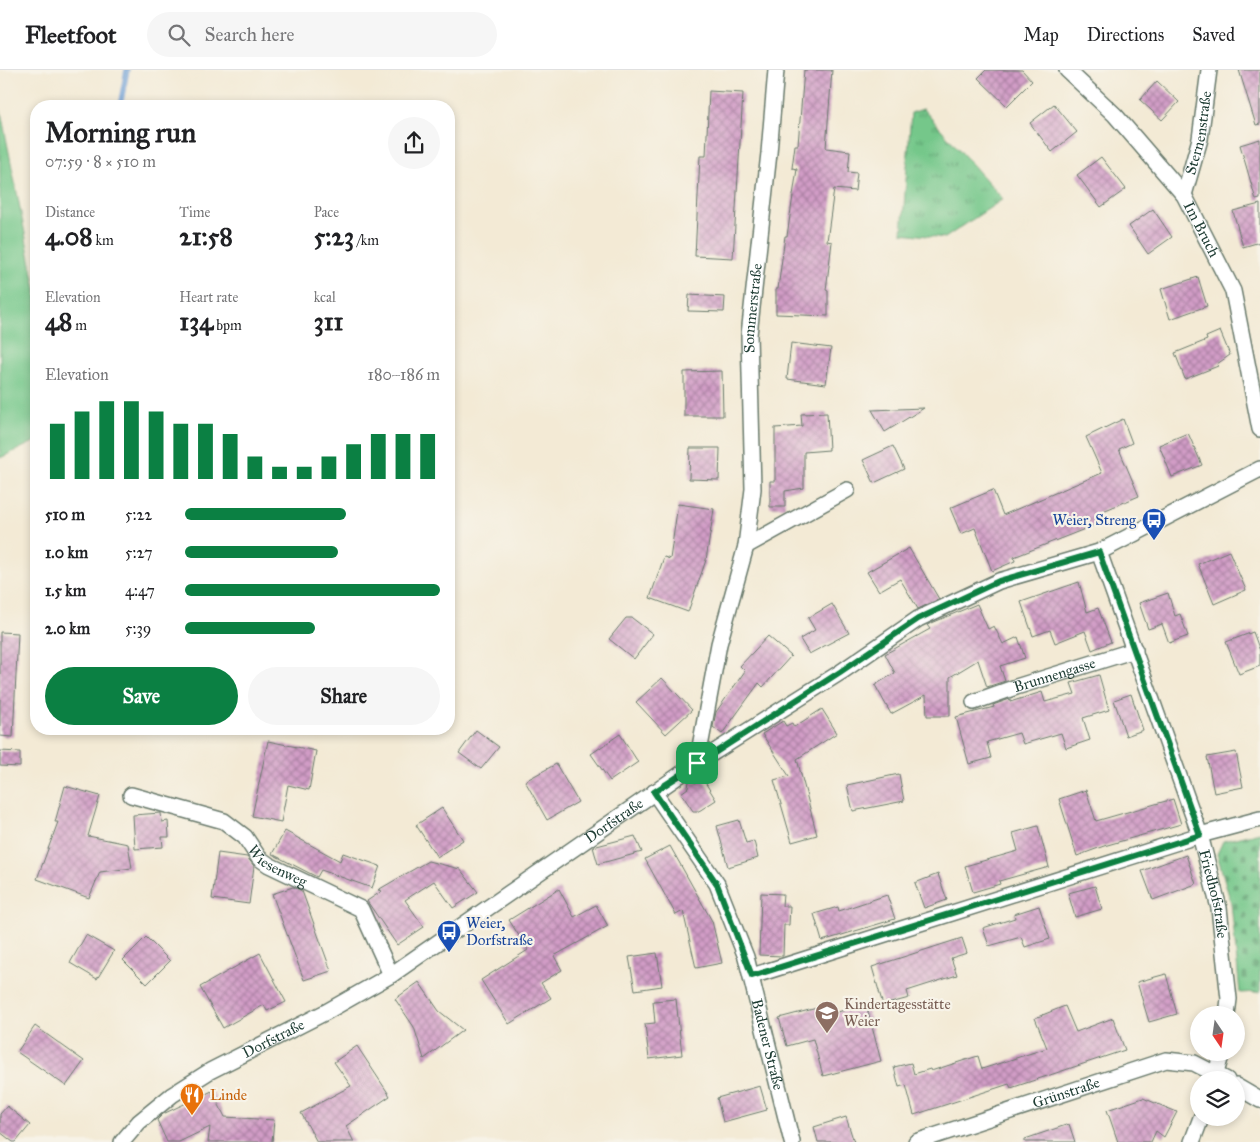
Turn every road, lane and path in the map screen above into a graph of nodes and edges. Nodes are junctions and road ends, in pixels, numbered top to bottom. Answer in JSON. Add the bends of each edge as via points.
{"nodes":[{"id":1,"x":776,"y":70,"type":"edge"},
{"id":2,"x":1067,"y":70,"type":"edge"},
{"id":3,"x":1209,"y":70,"type":"edge"},
{"id":4,"x":1184,"y":195,"type":"junction"},
{"id":5,"x":1260,"y":429,"type":"edge"},
{"id":6,"x":1260,"y":469,"type":"edge"},
{"id":7,"x":847,"y":490,"type":"dead end"},
{"id":8,"x":746,"y":546,"type":"junction"},
{"id":9,"x":1099,"y":552,"type":"junction"},
{"id":10,"x":1135,"y":650,"type":"junction"},
{"id":11,"x":974,"y":702,"type":"dead end"},
{"id":12,"x":697,"y":763,"type":"junction"},
{"id":13,"x":654,"y":792,"type":"junction"},
{"id":14,"x":131,"y":795,"type":"dead end"},
{"id":15,"x":1260,"y":819,"type":"edge"},
{"id":16,"x":1200,"y":835,"type":"junction"},
{"id":17,"x":391,"y":975,"type":"junction"},
{"id":18,"x":752,"y":976,"type":"junction"},
{"id":19,"x":1228,"y":1006,"type":"edge"},
{"id":20,"x":1207,"y":1071,"type":"edge"},
{"id":21,"x":1245,"y":1091,"type":"edge"},
{"id":22,"x":1260,"y":1100,"type":"edge"},
{"id":23,"x":1198,"y":1126,"type":"edge"},
{"id":24,"x":122,"y":1142,"type":"edge"},
{"id":25,"x":792,"y":1142,"type":"edge"},
{"id":26,"x":916,"y":1142,"type":"edge"},
{"id":27,"x":1192,"y":1142,"type":"edge"}],
"edges":[{"from":1,"to":8,"type":"street","name":"Sommerstraße","via":[[749,335],[754,489]]},
{"from":2,"to":4,"type":"street","name":"Im Bruch","via":[[1115,115]]},
{"from":3,"to":4,"type":"street","name":"Sternenstraße","via":[[1200,139]]},
{"from":4,"to":5,"type":"street","name":"Im Bruch","via":[[1233,291]]},
{"from":6,"to":9,"type":"street","name":"Dorfstraße"},
{"from":7,"to":8,"type":"street"},
{"from":8,"to":12,"type":"street","name":"Sommerstraße","via":[[719,644]]},
{"from":9,"to":10,"type":"street","name":"Friedhofstraße"},
{"from":9,"to":12,"type":"street","name":"Dorfstraße","via":[[999,581],[918,619]]},
{"from":10,"to":11,"type":"street","name":"Brunnengasse"},
{"from":10,"to":16,"type":"street","name":"Friedhofstraße"},
{"from":12,"to":13,"type":"street","name":"Dorfstraße"},
{"from":13,"to":17,"type":"street","name":"Dorfstraße"},
{"from":13,"to":18,"type":"street","name":"Badener Straße","via":[[717,884]]},
{"from":14,"to":17,"type":"street","name":"Wiesenweg","via":[[224,821],[245,837],[259,858],[269,866],[360,909]]},
{"from":15,"to":16,"type":"street"},
{"from":16,"to":18,"type":"street"},
{"from":16,"to":19,"type":"street","name":"Friedhofstraße","via":[[1220,908]]},
{"from":17,"to":24,"type":"street","name":"Dorfstraße","via":[[210,1071],[172,1095],[139,1122]]},
{"from":18,"to":25,"type":"street","name":"Badener Straße"},
{"from":20,"to":26,"type":"street","name":"Grünstraße","via":[[1194,1063],[1166,1060]]},
{"from":21,"to":22,"type":"street"},
{"from":23,"to":27,"type":"street"}]}
